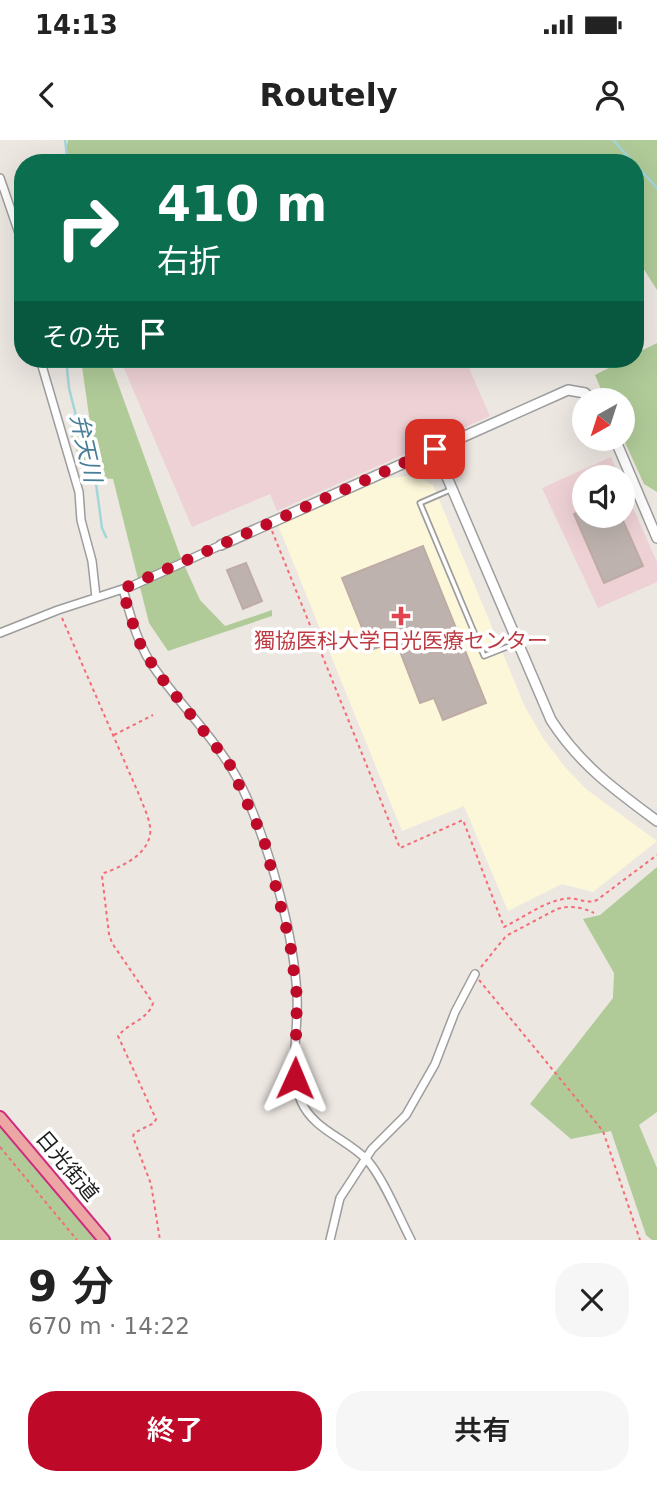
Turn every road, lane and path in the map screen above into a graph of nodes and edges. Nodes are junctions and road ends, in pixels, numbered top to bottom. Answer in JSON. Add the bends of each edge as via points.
{"nodes":[{"id":1,"x":0,"y":178,"type":"edge"},
{"id":2,"x":14,"y":219,"type":"edge"},
{"id":3,"x":43,"y":368,"type":"edge"},
{"id":4,"x":572,"y":391,"type":"edge"},
{"id":5,"x":435,"y":449,"type":"junction"},
{"id":6,"x":621,"y":452,"type":"edge"},
{"id":7,"x":452,"y":489,"type":"junction"},
{"id":8,"x":269,"y":523,"type":"junction"},
{"id":9,"x":657,"y":538,"type":"edge"},
{"id":10,"x":222,"y":545,"type":"joint"},
{"id":11,"x":122,"y":589,"type":"junction"},
{"id":12,"x":96,"y":597,"type":"junction"},
{"id":13,"x":58,"y":610,"type":"junction"},
{"id":14,"x":0,"y":633,"type":"edge"},
{"id":15,"x":517,"y":643,"type":"junction"},
{"id":16,"x":153,"y":715,"type":"dead end"},
{"id":17,"x":113,"y":736,"type":"junction"},
{"id":18,"x":657,"y":821,"type":"edge"},
{"id":19,"x":657,"y":855,"type":"edge"},
{"id":20,"x":593,"y":913,"type":"dead end"},
{"id":21,"x":475,"y":974,"type":"junction"},
{"id":22,"x":0,"y":1117,"type":"edge"},
{"id":23,"x":0,"y":1147,"type":"edge"},
{"id":24,"x":365,"y":1159,"type":"junction"},
{"id":25,"x":77,"y":1240,"type":"edge"},
{"id":26,"x":104,"y":1240,"type":"edge"},
{"id":27,"x":160,"y":1240,"type":"edge"},
{"id":28,"x":330,"y":1240,"type":"edge"},
{"id":29,"x":411,"y":1240,"type":"edge"},
{"id":30,"x":640,"y":1240,"type":"edge"}],
"edges":[{"from":1,"to":2,"type":"street"},
{"from":3,"to":12,"type":"street","via":[[79,492]]},
{"from":4,"to":5,"type":"street"},
{"from":5,"to":7,"type":"street"},
{"from":5,"to":8,"type":"street"},
{"from":6,"to":9,"type":"street"},
{"from":7,"to":15,"type":"street"},
{"from":7,"to":15,"type":"lane","via":[[421,503],[484,656]]},
{"from":8,"to":10,"type":"street"},
{"from":8,"to":19,"type":"path","via":[[400,848],[463,820],[504,927],[564,899],[597,900]]},
{"from":10,"to":11,"type":"street"},
{"from":11,"to":12,"type":"street"},
{"from":11,"to":24,"type":"street","via":[[138,640],[156,671],[229,763],[264,840],[290,943],[297,996],[295,1078],[302,1102],[313,1119]]},
{"from":12,"to":13,"type":"street"},
{"from":13,"to":14,"type":"street"},
{"from":13,"to":17,"type":"path"},
{"from":15,"to":18,"type":"street","via":[[564,740],[592,771]]},
{"from":16,"to":17,"type":"path"},
{"from":17,"to":27,"type":"path","via":[[140,797],[150,836],[142,851],[102,876],[112,943],[153,1003],[150,1012],[118,1036],[156,1119],[133,1137],[151,1184]]},
{"from":20,"to":21,"type":"path","via":[[565,906],[557,909],[506,936]]},
{"from":21,"to":24,"type":"street","via":[[435,1064],[406,1115]]},
{"from":21,"to":30,"type":"path","via":[[603,1131]]},
{"from":22,"to":26,"type":"highway","name":"日光街道"},
{"from":23,"to":25,"type":"path"},
{"from":24,"to":28,"type":"street","via":[[340,1198]]},
{"from":24,"to":29,"type":"street"}]}
